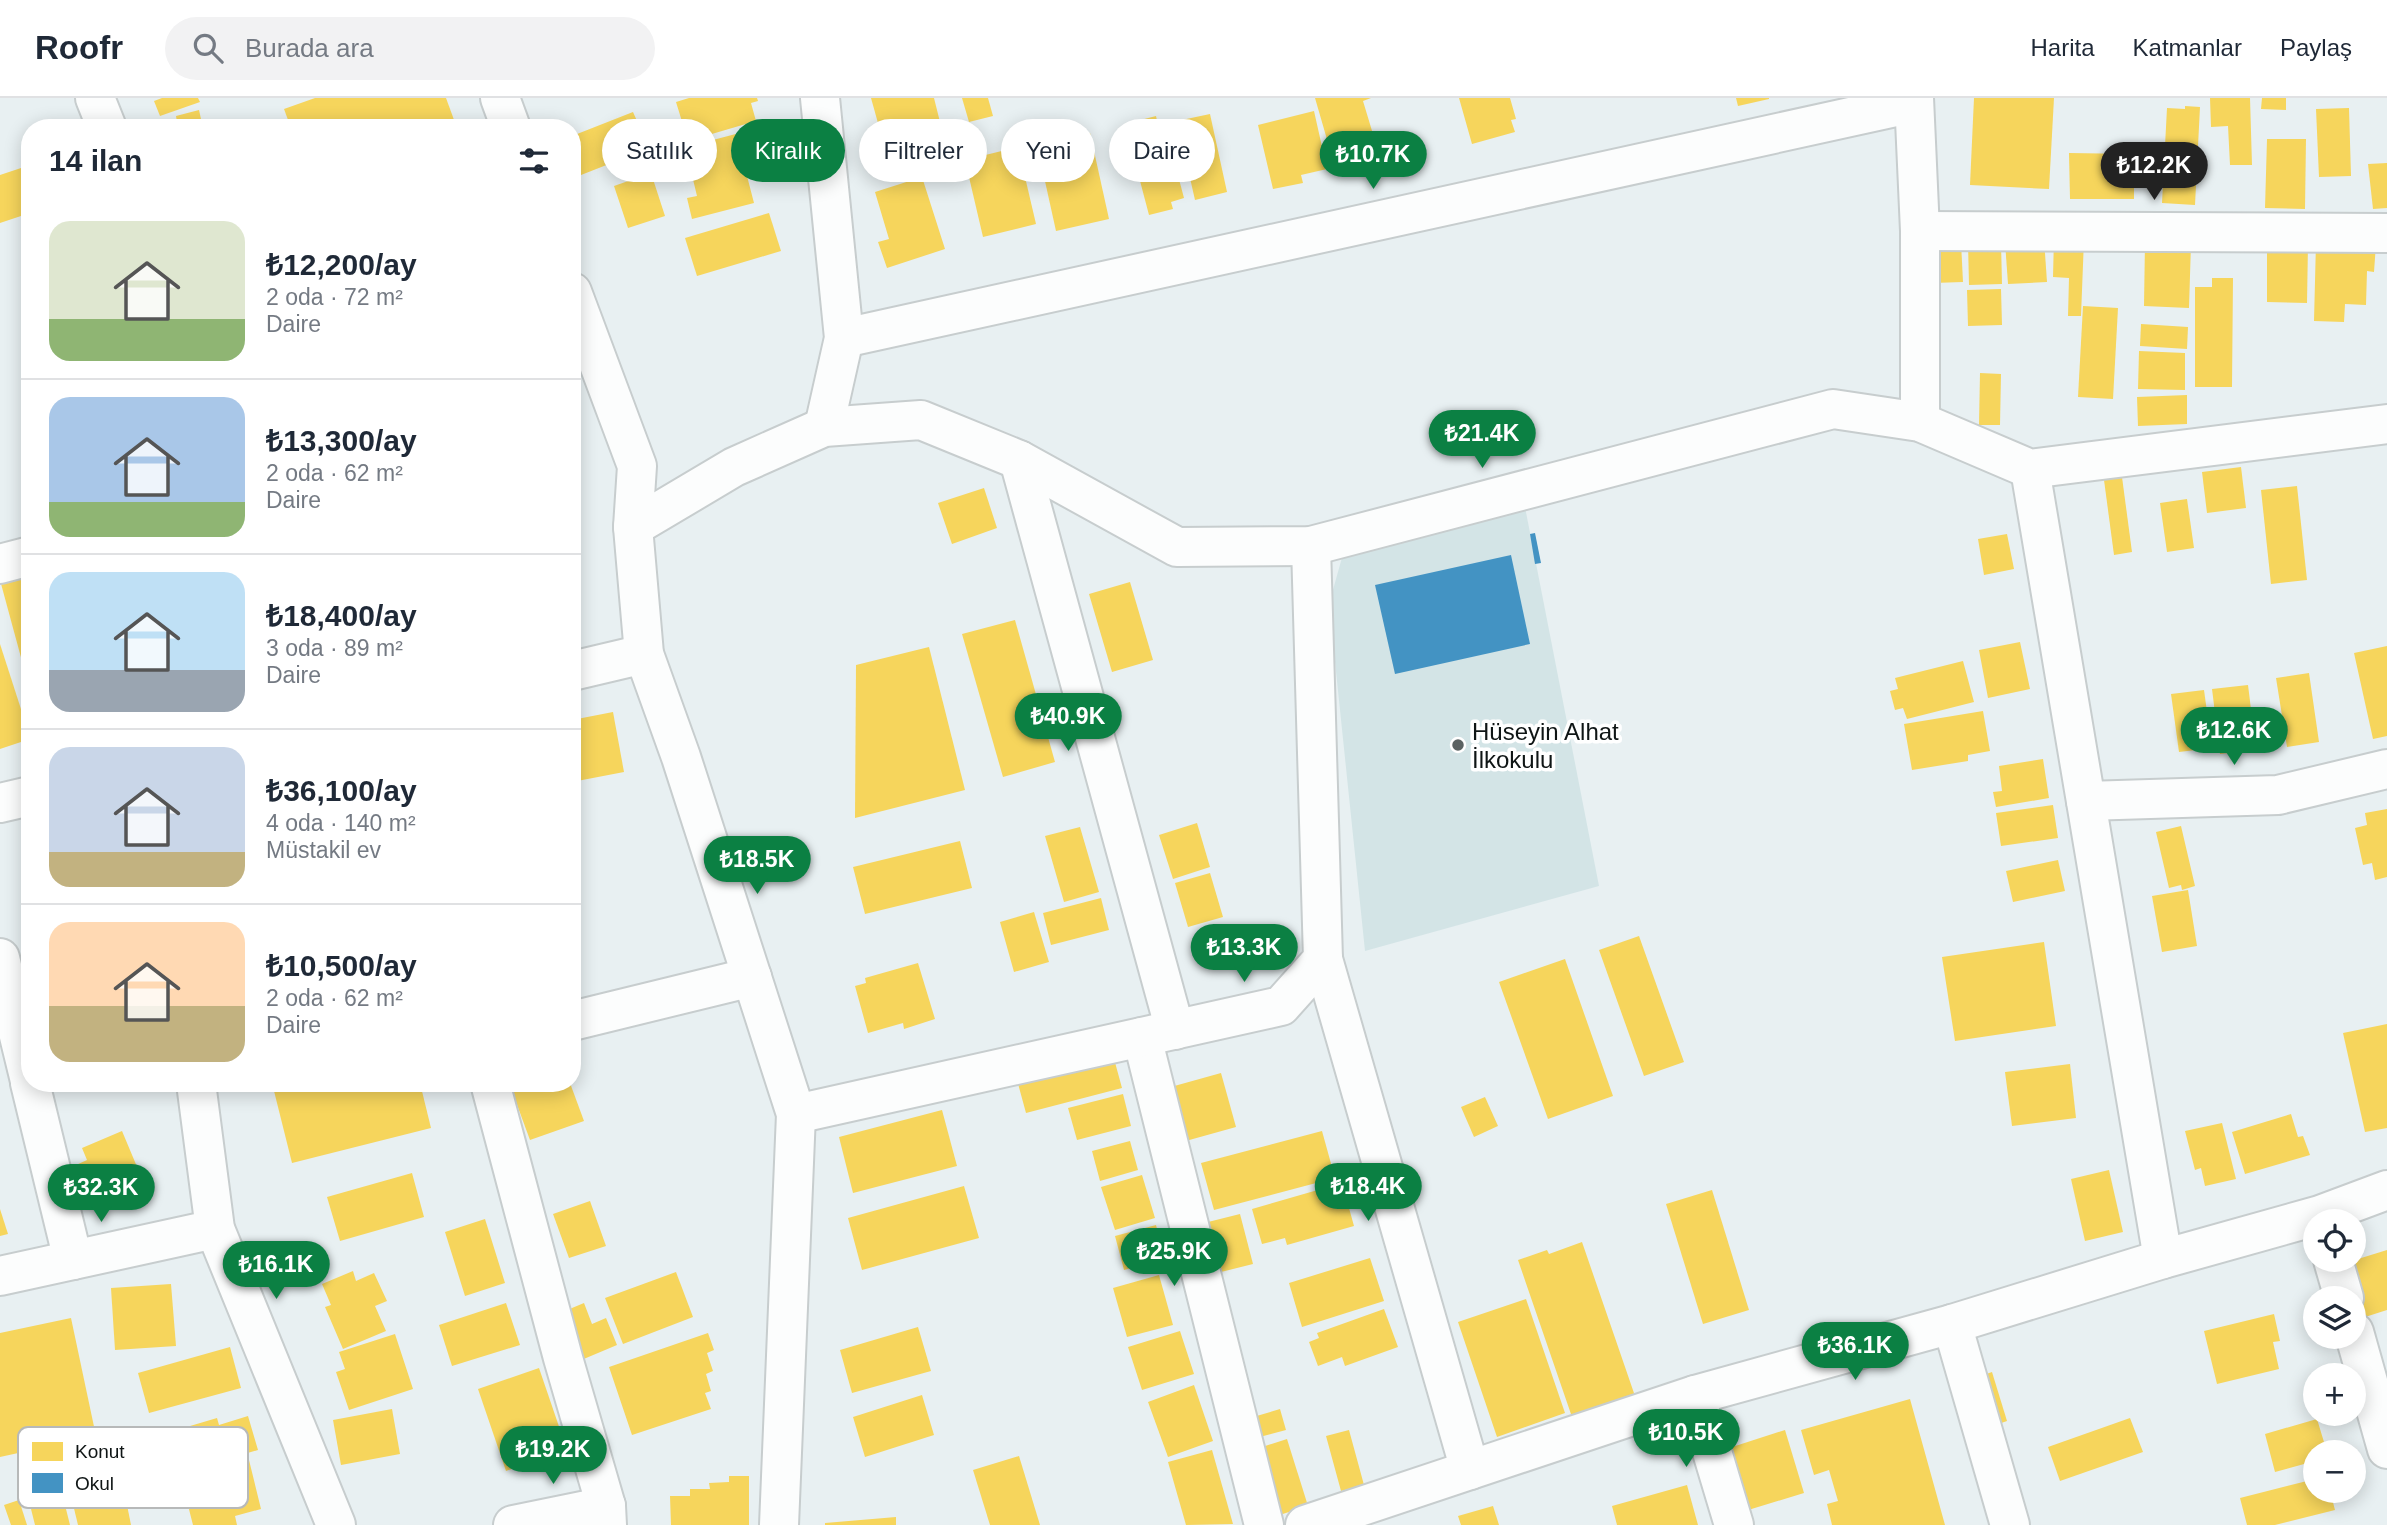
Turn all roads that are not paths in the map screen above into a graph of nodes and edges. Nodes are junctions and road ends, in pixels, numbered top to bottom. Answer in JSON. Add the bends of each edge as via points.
{"nodes":[{"id":1,"x":95,"y":98,"type":"edge"},
{"id":2,"x":500,"y":98,"type":"edge"},
{"id":3,"x":820,"y":98,"type":"edge"},
{"id":4,"x":1914,"y":100,"type":"edge"},
{"id":5,"x":103,"y":119,"type":"edge"},
{"id":6,"x":508,"y":119,"type":"edge"},
{"id":7,"x":1920,"y":231,"type":"junction"},
{"id":8,"x":2387,"y":233,"type":"edge"},
{"id":9,"x":581,"y":316,"type":"edge"},
{"id":10,"x":844,"y":338,"type":"junction"},
{"id":11,"x":1920,"y":422,"type":"junction"},
{"id":12,"x":2387,"y":424,"type":"edge"},
{"id":13,"x":824,"y":427,"type":"junction"},
{"id":14,"x":1019,"y":460,"type":"junction"},
{"id":15,"x":2030,"y":470,"type":"junction"},
{"id":16,"x":633,"y":527,"type":"junction"},
{"id":17,"x":1311,"y":546,"type":"junction"},
{"id":18,"x":21,"y":558,"type":"edge"},
{"id":19,"x":0,"y":564,"type":"edge"},
{"id":20,"x":644,"y":654,"type":"junction"},
{"id":21,"x":581,"y":669,"type":"edge"},
{"id":22,"x":2387,"y":769,"type":"edge"},
{"id":23,"x":21,"y":798,"type":"edge"},
{"id":24,"x":2086,"y":801,"type":"junction"},
{"id":25,"x":0,"y":803,"type":"edge"},
{"id":26,"x":0,"y":958,"type":"edge"},
{"id":27,"x":1324,"y":959,"type":"junction"},
{"id":28,"x":752,"y":977,"type":"junction"},
{"id":29,"x":581,"y":1019,"type":"edge"},
{"id":30,"x":1158,"y":1033,"type":"junction"},
{"id":31,"x":21,"y":1045,"type":"edge"},
{"id":32,"x":32,"y":1092,"type":"edge"},
{"id":33,"x":197,"y":1092,"type":"edge"},
{"id":34,"x":492,"y":1092,"type":"edge"},
{"id":35,"x":796,"y":1114,"type":"junction"},
{"id":36,"x":2387,"y":1190,"type":"edge"},
{"id":37,"x":2342,"y":1209,"type":"edge"},
{"id":38,"x":2303,"y":1223,"type":"edge"},
{"id":39,"x":215,"y":1229,"type":"junction"},
{"id":40,"x":2163,"y":1259,"type":"junction"},
{"id":41,"x":73,"y":1260,"type":"junction"},
{"id":42,"x":0,"y":1276,"type":"edge"},
{"id":43,"x":1952,"y":1324,"type":"junction"},
{"id":44,"x":2359,"y":1349,"type":"edge"},
{"id":45,"x":1695,"y":1395,"type":"junction"},
{"id":46,"x":2387,"y":1449,"type":"edge"},
{"id":47,"x":1470,"y":1470,"type":"junction"},
{"id":48,"x":606,"y":1515,"type":"edge"},
{"id":49,"x":336,"y":1525,"type":"edge"},
{"id":50,"x":513,"y":1525,"type":"edge"},
{"id":51,"x":779,"y":1525,"type":"edge"},
{"id":52,"x":1264,"y":1525,"type":"edge"},
{"id":53,"x":1305,"y":1525,"type":"edge"},
{"id":54,"x":1734,"y":1525,"type":"edge"},
{"id":55,"x":2010,"y":1525,"type":"edge"}],
"edges":[{"from":1,"to":5,"type":"street"},
{"from":2,"to":6,"type":"street"},
{"from":3,"to":10,"type":"street"},
{"from":4,"to":7,"type":"street"},
{"from":4,"to":10,"type":"street"},
{"from":7,"to":8,"type":"street"},
{"from":7,"to":11,"type":"street"},
{"from":9,"to":16,"type":"street","via":[[637,466]]},
{"from":10,"to":13,"type":"street"},
{"from":11,"to":15,"type":"street"},
{"from":11,"to":17,"type":"street","via":[[1833,409]]},
{"from":12,"to":15,"type":"street"},
{"from":13,"to":14,"type":"street","via":[[921,420]]},
{"from":13,"to":16,"type":"street","via":[[734,467]]},
{"from":14,"to":17,"type":"street","via":[[1177,547]]},
{"from":14,"to":30,"type":"street"},
{"from":15,"to":24,"type":"street"},
{"from":16,"to":20,"type":"street"},
{"from":17,"to":27,"type":"street"},
{"from":18,"to":19,"type":"street"},
{"from":20,"to":21,"type":"street"},
{"from":20,"to":28,"type":"street"},
{"from":22,"to":24,"type":"street","via":[[2278,795]]},
{"from":23,"to":25,"type":"street"},
{"from":24,"to":40,"type":"street"},
{"from":26,"to":31,"type":"street"},
{"from":27,"to":30,"type":"street","via":[[1281,1006]]},
{"from":27,"to":47,"type":"street"},
{"from":28,"to":29,"type":"street"},
{"from":28,"to":35,"type":"street"},
{"from":30,"to":35,"type":"street"},
{"from":30,"to":52,"type":"street"},
{"from":32,"to":41,"type":"street"},
{"from":33,"to":39,"type":"street"},
{"from":34,"to":48,"type":"street"},
{"from":35,"to":51,"type":"street"},
{"from":36,"to":37,"type":"street"},
{"from":38,"to":40,"type":"street"},
{"from":39,"to":41,"type":"street"},
{"from":39,"to":49,"type":"street"},
{"from":40,"to":43,"type":"street"},
{"from":41,"to":42,"type":"street"},
{"from":43,"to":45,"type":"street"},
{"from":43,"to":55,"type":"street"},
{"from":44,"to":46,"type":"street"},
{"from":45,"to":47,"type":"street"},
{"from":45,"to":54,"type":"street"},
{"from":47,"to":53,"type":"street"},
{"from":48,"to":50,"type":"street"}]}
